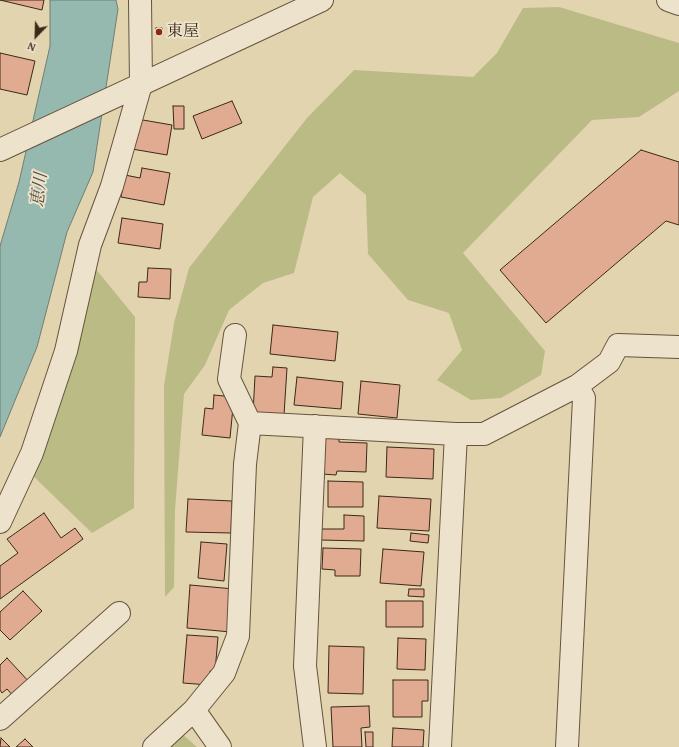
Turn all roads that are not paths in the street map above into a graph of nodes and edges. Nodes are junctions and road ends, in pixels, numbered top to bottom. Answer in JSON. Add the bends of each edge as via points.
{"nodes":[{"id":1,"x":140,"y":0,"type":"edge"},
{"id":2,"x":322,"y":0,"type":"edge"},
{"id":3,"x":668,"y":0,"type":"edge"},
{"id":4,"x":679,"y":4,"type":"edge"},
{"id":5,"x":141,"y":84,"type":"junction"},
{"id":6,"x":4,"y":149,"type":"edge"},
{"id":7,"x":235,"y":335,"type":"dead end"},
{"id":8,"x":679,"y":347,"type":"edge"},
{"id":9,"x":577,"y":386,"type":"junction"},
{"id":10,"x":250,"y":423,"type":"junction"},
{"id":11,"x":315,"y":426,"type":"junction"},
{"id":12,"x":456,"y":434,"type":"junction"},
{"id":13,"x":0,"y":522,"type":"edge"},
{"id":14,"x":119,"y":613,"type":"dead end"},
{"id":15,"x":194,"y":710,"type":"junction"},
{"id":16,"x":0,"y":719,"type":"edge"},
{"id":17,"x":154,"y":747,"type":"edge"},
{"id":18,"x":220,"y":747,"type":"edge"},
{"id":19,"x":315,"y":747,"type":"edge"},
{"id":20,"x":440,"y":747,"type":"edge"},
{"id":21,"x":567,"y":747,"type":"edge"}],
"edges":[{"from":1,"to":5,"type":"street"},
{"from":2,"to":5,"type":"street"},
{"from":3,"to":4,"type":"street"},
{"from":5,"to":6,"type":"street"},
{"from":5,"to":13,"type":"street","via":[[112,186],[90,245],[66,351],[32,453]]},
{"from":7,"to":10,"type":"street","via":[[229,379]]},
{"from":8,"to":9,"type":"street","via":[[618,345],[609,362]]},
{"from":9,"to":12,"type":"street","via":[[484,434]]},
{"from":9,"to":21,"type":"street","via":[[584,398]]},
{"from":10,"to":11,"type":"street"},
{"from":10,"to":15,"type":"street","via":[[245,464],[238,636],[224,673]]},
{"from":11,"to":12,"type":"street"},
{"from":11,"to":19,"type":"street","via":[[305,666]]},
{"from":12,"to":20,"type":"street"},
{"from":14,"to":16,"type":"street"},
{"from":15,"to":17,"type":"street"},
{"from":15,"to":18,"type":"street"}]}
